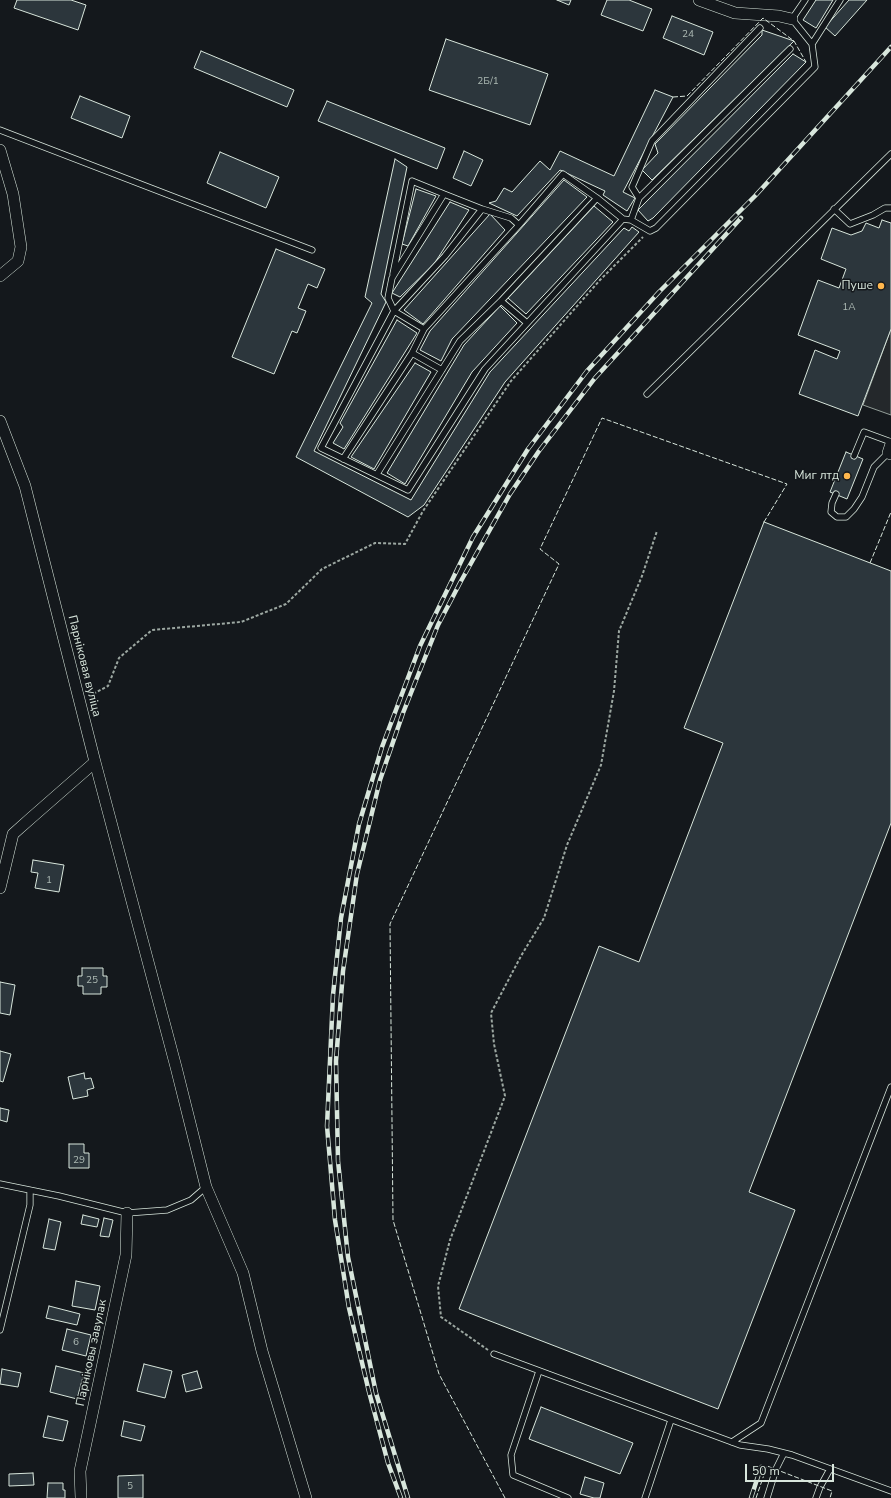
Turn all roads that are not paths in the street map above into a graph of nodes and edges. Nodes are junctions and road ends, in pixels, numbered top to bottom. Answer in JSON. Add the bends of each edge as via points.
{"nodes":[{"id":1,"x":699,"y":0,"type":"edge"},
{"id":2,"x":805,"y":0,"type":"edge"},
{"id":3,"x":840,"y":0,"type":"edge"},
{"id":4,"x":792,"y":19,"type":"junction"},
{"id":5,"x":760,"y":28,"type":"dead end"},
{"id":6,"x":812,"y":44,"type":"junction"},
{"id":7,"x":790,"y":49,"type":"dead end"},
{"id":8,"x":0,"y":130,"type":"edge"},
{"id":9,"x":0,"y":150,"type":"edge"},
{"id":10,"x":891,"y":154,"type":"edge"},
{"id":11,"x":444,"y":194,"type":"junction"},
{"id":12,"x":597,"y":198,"type":"junction"},
{"id":13,"x":639,"y":198,"type":"junction"},
{"id":14,"x":891,"y":208,"type":"edge"},
{"id":15,"x":482,"y":209,"type":"junction"},
{"id":16,"x":834,"y":210,"type":"junction"},
{"id":17,"x":623,"y":219,"type":"junction"},
{"id":18,"x":631,"y":220,"type":"junction"},
{"id":19,"x":519,"y":225,"type":"junction"},
{"id":20,"x":312,"y":250,"type":"dead end"},
{"id":21,"x":0,"y":276,"type":"edge"},
{"id":22,"x":392,"y":278,"type":"junction"},
{"id":23,"x":501,"y":301,"type":"junction"},
{"id":24,"x":394,"y":311,"type":"junction"},
{"id":25,"x":527,"y":323,"type":"junction"},
{"id":26,"x":424,"y":329,"type":"junction"},
{"id":27,"x":412,"y":353,"type":"junction"},
{"id":28,"x":442,"y":370,"type":"junction"},
{"id":29,"x":646,"y":394,"type":"dead end"},
{"id":30,"x":0,"y":421,"type":"edge"},
{"id":31,"x":890,"y":448,"type":"edge"},
{"id":32,"x":854,"y":456,"type":"dead end"},
{"id":33,"x":344,"y":459,"type":"junction"},
{"id":34,"x":377,"y":474,"type":"junction"},
{"id":35,"x":836,"y":494,"type":"dead end"},
{"id":36,"x":95,"y":762,"type":"junction"},
{"id":37,"x":0,"y":888,"type":"edge"},
{"id":38,"x":891,"y":1087,"type":"edge"},
{"id":39,"x":0,"y":1184,"type":"edge"},
{"id":40,"x":206,"y":1187,"type":"junction"},
{"id":41,"x":30,"y":1190,"type":"junction"},
{"id":42,"x":127,"y":1213,"type":"junction"},
{"id":43,"x":0,"y":1330,"type":"edge"},
{"id":44,"x":494,"y":1354,"type":"road end"},
{"id":45,"x":539,"y":1371,"type":"junction"},
{"id":46,"x":671,"y":1420,"type":"junction"},
{"id":47,"x":732,"y":1442,"type":"junction"},
{"id":48,"x":784,"y":1453,"type":"junction"},
{"id":49,"x":830,"y":1469,"type":"junction"},
{"id":50,"x":891,"y":1491,"type":"edge"},
{"id":51,"x":80,"y":1498,"type":"edge"},
{"id":52,"x":306,"y":1498,"type":"edge"},
{"id":53,"x":568,"y":1498,"type":"edge"},
{"id":54,"x":645,"y":1498,"type":"edge"},
{"id":55,"x":767,"y":1498,"type":"edge"},
{"id":56,"x":816,"y":1498,"type":"edge"}],
"edges":[{"from":1,"to":4,"type":"street","via":[[736,13]]},
{"from":2,"to":4,"type":"lane"},
{"from":3,"to":6,"type":"lane"},
{"from":4,"to":6,"type":"lane"},
{"from":5,"to":13,"type":"lane","via":[[652,140],[632,187]]},
{"from":6,"to":18,"type":"lane","via":[[815,67],[656,228],[650,231]]},
{"from":7,"to":13,"type":"lane"},
{"from":8,"to":20,"type":"lane"},
{"from":9,"to":21,"type":"street","via":[[13,194],[21,247],[18,261]]},
{"from":10,"to":16,"type":"lane"},
{"from":11,"to":15,"type":"lane"},
{"from":11,"to":22,"type":"lane"},
{"from":11,"to":22,"type":"lane","via":[[412,182]]},
{"from":12,"to":17,"type":"lane"},
{"from":12,"to":19,"type":"lane","via":[[563,174]]},
{"from":12,"to":23,"type":"lane"},
{"from":13,"to":18,"type":"lane"},
{"from":14,"to":16,"type":"lane","via":[[885,208],[850,224]]},
{"from":15,"to":19,"type":"lane","via":[[511,218]]},
{"from":15,"to":24,"type":"lane","via":[[445,256]]},
{"from":16,"to":29,"type":"lane"},
{"from":17,"to":18,"type":"lane"},
{"from":17,"to":25,"type":"lane"},
{"from":19,"to":26,"type":"lane"},
{"from":22,"to":24,"type":"lane","via":[[388,298]]},
{"from":23,"to":25,"type":"lane"},
{"from":23,"to":28,"type":"lane","via":[[460,341]]},
{"from":24,"to":26,"type":"lane"},
{"from":24,"to":33,"type":"lane","via":[[321,448]]},
{"from":25,"to":34,"type":"lane","via":[[485,369],[408,490]]},
{"from":26,"to":27,"type":"lane"},
{"from":27,"to":28,"type":"lane"},
{"from":27,"to":33,"type":"lane"},
{"from":28,"to":34,"type":"lane"},
{"from":30,"to":36,"type":"street","name":"Парніковая вуліца","via":[[25,486]]},
{"from":31,"to":32,"type":"lane","via":[[864,432]]},
{"from":31,"to":35,"type":"lane","via":[[874,466],[862,496],[846,516],[837,517],[831,512]]},
{"from":33,"to":34,"type":"lane"},
{"from":36,"to":37,"type":"street","via":[[13,834]]},
{"from":36,"to":40,"type":"street","name":"Парніковая вуліца"},
{"from":38,"to":47,"type":"lane","via":[[761,1423]]},
{"from":39,"to":41,"type":"lane"},
{"from":40,"to":42,"type":"lane","via":[[191,1200],[167,1210]]},
{"from":40,"to":52,"type":"street","name":"Парніковая вуліца","via":[[243,1273],[262,1351]]},
{"from":41,"to":42,"type":"lane"},
{"from":41,"to":43,"type":"lane","via":[[30,1205]]},
{"from":42,"to":51,"type":"street","name":"Парніковы завулак","via":[[126,1255],[80,1471]]},
{"from":44,"to":45,"type":"lane"},
{"from":45,"to":46,"type":"lane"},
{"from":45,"to":53,"type":"lane","via":[[511,1455],[513,1475]]},
{"from":46,"to":47,"type":"lane"},
{"from":46,"to":54,"type":"lane"},
{"from":47,"to":48,"type":"lane"},
{"from":48,"to":49,"type":"lane"},
{"from":48,"to":55,"type":"lane"},
{"from":49,"to":50,"type":"lane"},
{"from":49,"to":56,"type":"lane"}]}
